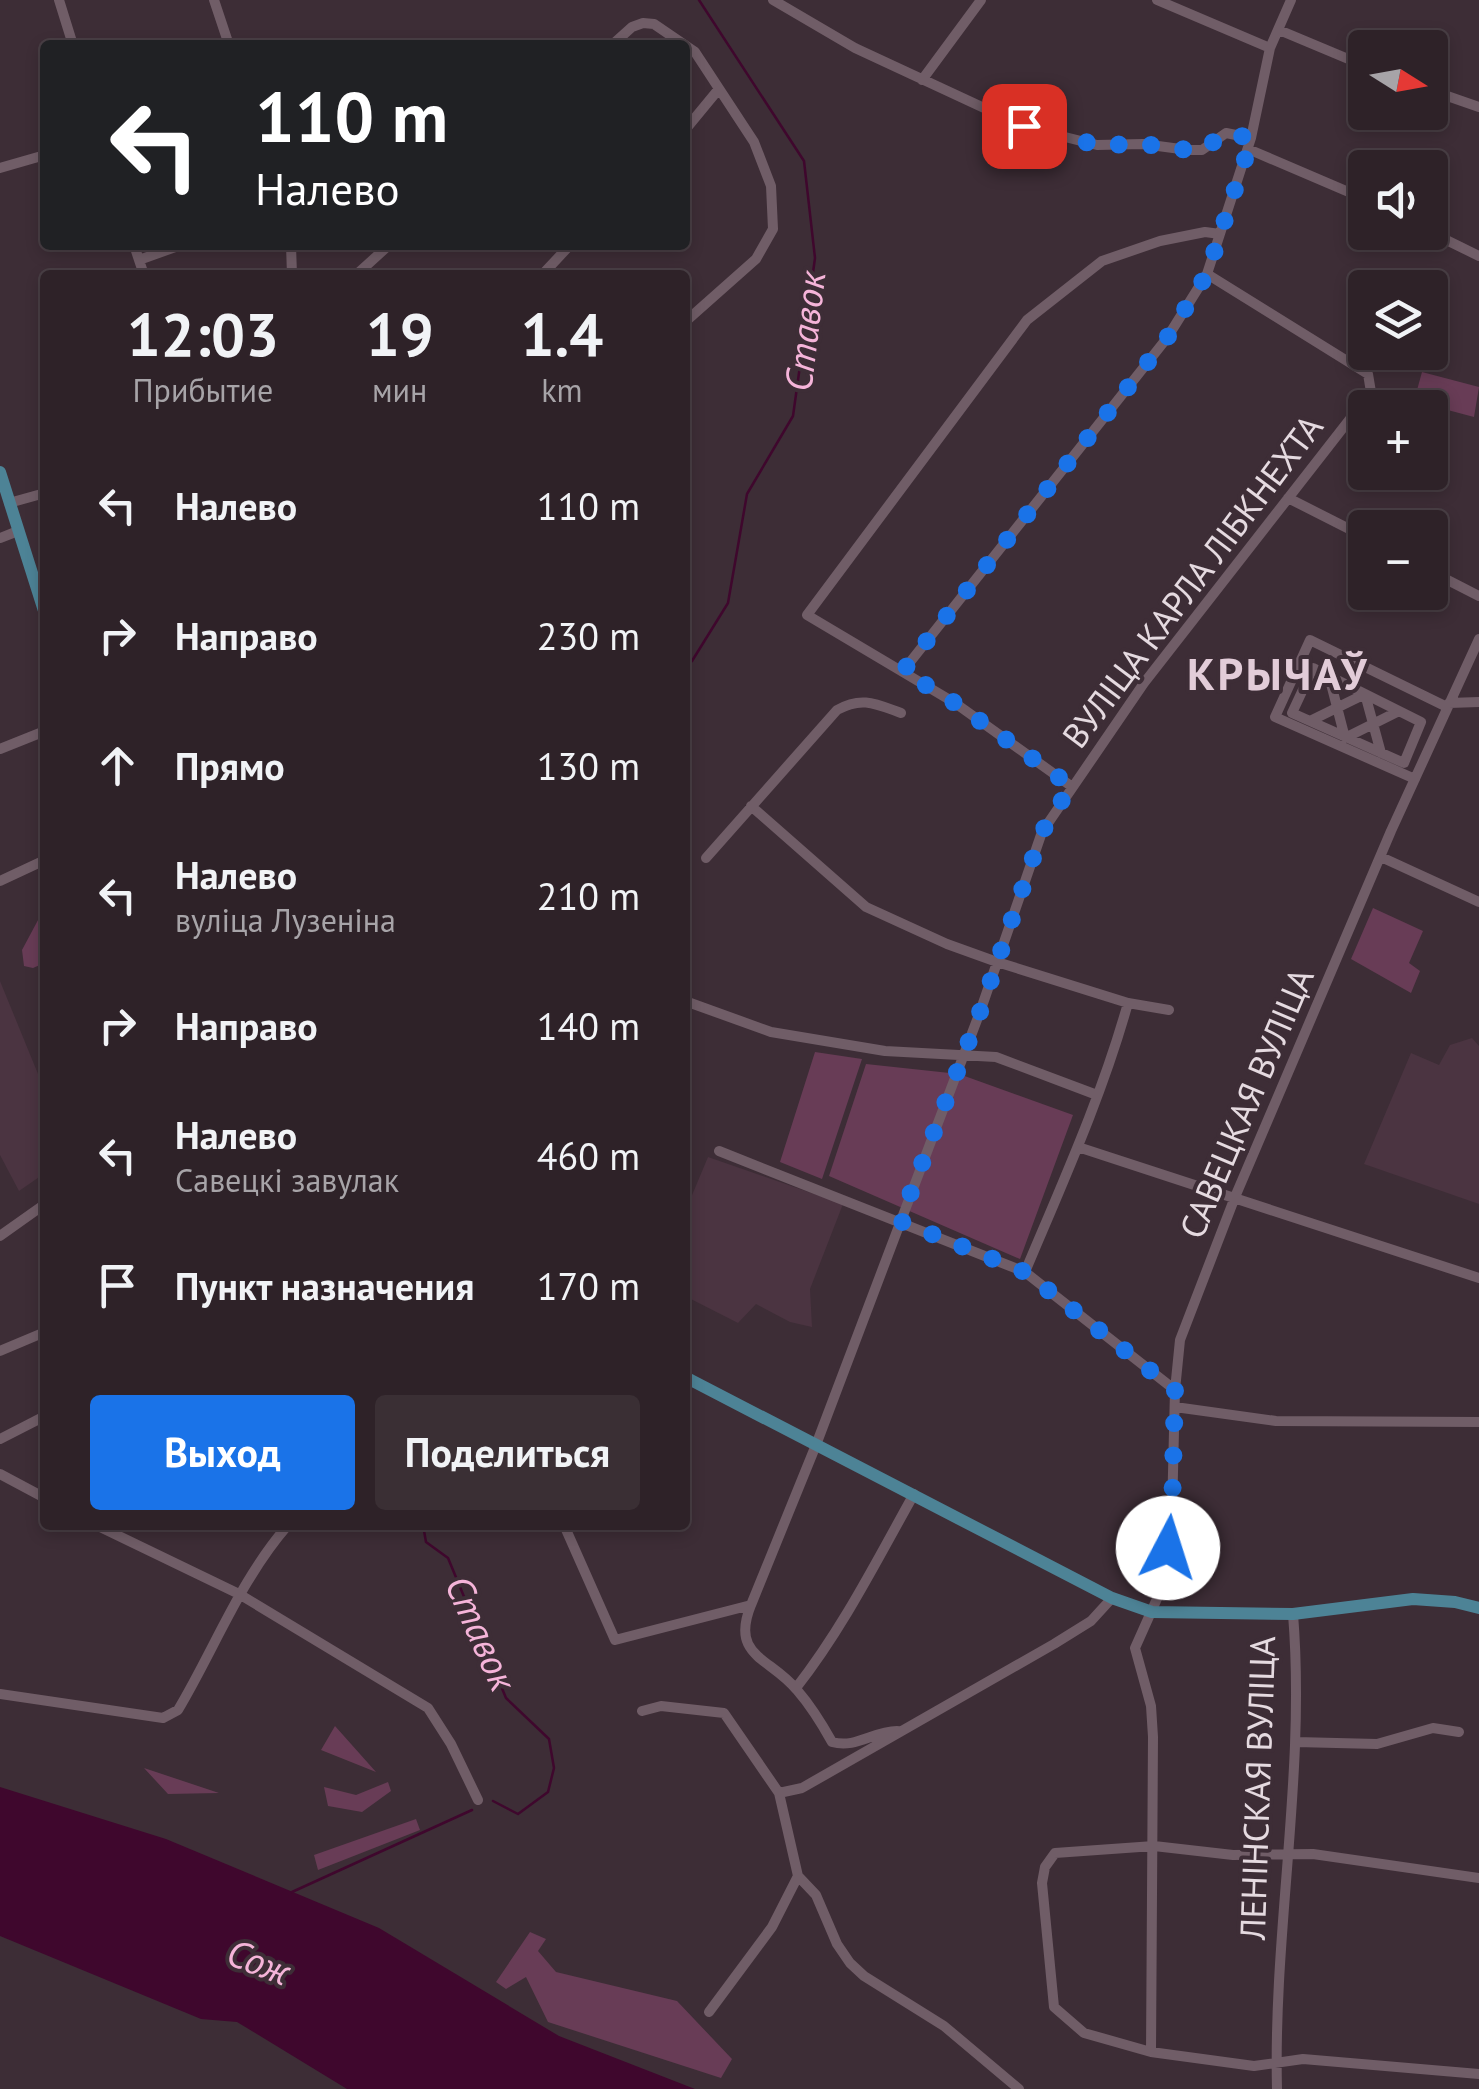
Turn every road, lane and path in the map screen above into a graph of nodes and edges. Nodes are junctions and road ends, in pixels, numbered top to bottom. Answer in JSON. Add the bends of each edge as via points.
{"nodes":[{"id":1,"x":59,"y":0,"type":"edge"},
{"id":2,"x":214,"y":0,"type":"edge"},
{"id":3,"x":773,"y":0,"type":"edge"},
{"id":4,"x":981,"y":0,"type":"edge"},
{"id":5,"x":1157,"y":0,"type":"edge"},
{"id":6,"x":1290,"y":0,"type":"edge"},
{"id":7,"x":1279,"y":30,"type":"junction"},
{"id":8,"x":71,"y":40,"type":"edge"},
{"id":9,"x":227,"y":40,"type":"edge"},
{"id":10,"x":618,"y":40,"type":"edge"},
{"id":11,"x":682,"y":40,"type":"edge"},
{"id":12,"x":690,"y":47,"type":"edge"},
{"id":13,"x":1270,"y":48,"type":"junction"},
{"id":14,"x":1348,"y":59,"type":"edge"},
{"id":15,"x":922,"y":80,"type":"junction"},
{"id":16,"x":718,"y":90,"type":"junction"},
{"id":17,"x":1448,"y":96,"type":"edge"},
{"id":18,"x":1479,"y":107,"type":"edge"},
{"id":19,"x":690,"y":124,"type":"edge"},
{"id":20,"x":1250,"y":144,"type":"junction"},
{"id":21,"x":40,"y":156,"type":"edge"},
{"id":22,"x":0,"y":168,"type":"edge"},
{"id":23,"x":1348,"y":192,"type":"edge"},
{"id":24,"x":1220,"y":234,"type":"junction"},
{"id":25,"x":1448,"y":241,"type":"edge"},
{"id":26,"x":136,"y":250,"type":"edge"},
{"id":27,"x":167,"y":250,"type":"edge"},
{"id":28,"x":384,"y":250,"type":"edge"},
{"id":29,"x":565,"y":250,"type":"edge"},
{"id":30,"x":1479,"y":256,"type":"edge"},
{"id":31,"x":139,"y":260,"type":"junction"},
{"id":32,"x":142,"y":270,"type":"edge"},
{"id":33,"x":362,"y":270,"type":"edge"},
{"id":34,"x":547,"y":270,"type":"edge"},
{"id":35,"x":1207,"y":274,"type":"junction"},
{"id":36,"x":690,"y":318,"type":"edge"},
{"id":37,"x":0,"y":472,"type":"edge"},
{"id":38,"x":40,"y":494,"type":"edge"},
{"id":39,"x":1288,"y":498,"type":"junction"},
{"id":40,"x":9,"y":503,"type":"junction"},
{"id":41,"x":1348,"y":529,"type":"edge"},
{"id":42,"x":18,"y":531,"type":"junction"},
{"id":43,"x":0,"y":538,"type":"edge"},
{"id":44,"x":1448,"y":580,"type":"edge"},
{"id":45,"x":1479,"y":596,"type":"edge"},
{"id":46,"x":40,"y":599,"type":"edge"},
{"id":47,"x":1479,"y":639,"type":"edge"},
{"id":48,"x":903,"y":671,"type":"junction"},
{"id":49,"x":1328,"y":676,"type":"junction"},
{"id":50,"x":1365,"y":694,"type":"junction"},
{"id":51,"x":1479,"y":702,"type":"edge"},
{"id":52,"x":1448,"y":705,"type":"junction"},
{"id":53,"x":1337,"y":708,"type":"junction"},
{"id":54,"x":1399,"y":711,"type":"junction"},
{"id":55,"x":900,"y":714,"type":"dead end"},
{"id":56,"x":1310,"y":721,"type":"junction"},
{"id":57,"x":1373,"y":724,"type":"junction"},
{"id":58,"x":40,"y":733,"type":"edge"},
{"id":59,"x":1345,"y":738,"type":"junction"},
{"id":60,"x":0,"y":749,"type":"edge"},
{"id":61,"x":1380,"y":753,"type":"junction"},
{"id":62,"x":1415,"y":780,"type":"junction"},
{"id":63,"x":1071,"y":786,"type":"junction"},
{"id":64,"x":751,"y":806,"type":"junction"},
{"id":65,"x":1381,"y":857,"type":"junction"},
{"id":66,"x":706,"y":858,"type":"dead end"},
{"id":67,"x":40,"y":862,"type":"edge"},
{"id":68,"x":0,"y":881,"type":"edge"},
{"id":69,"x":1479,"y":902,"type":"edge"},
{"id":70,"x":997,"y":962,"type":"junction"},
{"id":71,"x":690,"y":1003,"type":"edge"},
{"id":72,"x":1128,"y":1004,"type":"junction"},
{"id":73,"x":1169,"y":1010,"type":"dead end"},
{"id":74,"x":962,"y":1054,"type":"junction"},
{"id":75,"x":1097,"y":1096,"type":"junction"},
{"id":76,"x":1078,"y":1147,"type":"junction"},
{"id":77,"x":720,"y":1151,"type":"dead end"},
{"id":78,"x":1235,"y":1197,"type":"junction"},
{"id":79,"x":40,"y":1208,"type":"edge"},
{"id":80,"x":900,"y":1221,"type":"junction"},
{"id":81,"x":0,"y":1236,"type":"edge"},
{"id":82,"x":1025,"y":1272,"type":"junction"},
{"id":83,"x":1479,"y":1278,"type":"edge"},
{"id":84,"x":40,"y":1334,"type":"edge"},
{"id":85,"x":0,"y":1351,"type":"edge"},
{"id":86,"x":690,"y":1381,"type":"edge"},
{"id":87,"x":1175,"y":1390,"type":"junction"},
{"id":88,"x":1175,"y":1406,"type":"junction"},
{"id":89,"x":40,"y":1419,"type":"edge"},
{"id":90,"x":1479,"y":1422,"type":"edge"},
{"id":91,"x":0,"y":1439,"type":"edge"},
{"id":92,"x":816,"y":1445,"type":"junction"},
{"id":93,"x":0,"y":1474,"type":"edge"},
{"id":94,"x":914,"y":1494,"type":"junction"},
{"id":95,"x":40,"y":1495,"type":"edge"},
{"id":96,"x":106,"y":1530,"type":"edge"},
{"id":97,"x":284,"y":1530,"type":"edge"},
{"id":98,"x":566,"y":1530,"type":"edge"},
{"id":99,"x":239,"y":1594,"type":"junction"},
{"id":100,"x":1112,"y":1598,"type":"junction"},
{"id":101,"x":750,"y":1604,"type":"junction"},
{"id":102,"x":1479,"y":1608,"type":"edge"},
{"id":103,"x":1152,"y":1612,"type":"junction"},
{"id":104,"x":1294,"y":1614,"type":"junction"},
{"id":105,"x":796,"y":1688,"type":"junction"},
{"id":106,"x":0,"y":1694,"type":"edge"},
{"id":107,"x":642,"y":1711,"type":"dead end"},
{"id":108,"x":897,"y":1731,"type":"junction"},
{"id":109,"x":1459,"y":1732,"type":"dead end"},
{"id":110,"x":1296,"y":1742,"type":"junction"},
{"id":111,"x":779,"y":1793,"type":"junction"},
{"id":112,"x":478,"y":1800,"type":"dead end"},
{"id":113,"x":1154,"y":1846,"type":"junction"},
{"id":114,"x":1290,"y":1854,"type":"junction"},
{"id":115,"x":798,"y":1876,"type":"junction"},
{"id":116,"x":1479,"y":1878,"type":"edge"},
{"id":117,"x":710,"y":2012,"type":"dead end"},
{"id":118,"x":1151,"y":2052,"type":"junction"},
{"id":119,"x":1276,"y":2062,"type":"junction"},
{"id":120,"x":1479,"y":2074,"type":"edge"},
{"id":121,"x":1019,"y":2089,"type":"edge"},
{"id":122,"x":1277,"y":2089,"type":"edge"}],
"edges":[{"from":1,"to":8,"type":"street"},
{"from":2,"to":9,"type":"street"},
{"from":3,"to":15,"type":"street"},
{"from":4,"to":15,"type":"street"},
{"from":5,"to":13,"type":"street"},
{"from":6,"to":7,"type":"street"},
{"from":7,"to":13,"type":"street"},
{"from":7,"to":14,"type":"street"},
{"from":10,"to":11,"type":"street","via":[[643,23]]},
{"from":12,"to":16,"type":"street"},
{"from":13,"to":20,"type":"street"},
{"from":15,"to":20,"type":"street","via":[[1024,126],[1097,145],[1202,150],[1226,133]]},
{"from":16,"to":19,"type":"street"},
{"from":16,"to":36,"type":"street","via":[[754,142],[772,186],[773,229],[756,259]]},
{"from":17,"to":18,"type":"street"},
{"from":20,"to":23,"type":"street"},
{"from":20,"to":24,"type":"street"},
{"from":21,"to":22,"type":"street"},
{"from":24,"to":35,"type":"street"},
{"from":24,"to":48,"type":"street","via":[[1160,241],[1102,261],[1027,320],[808,614]]},
{"from":25,"to":30,"type":"street"},
{"from":26,"to":31,"type":"street"},
{"from":27,"to":31,"type":"street"},
{"from":28,"to":33,"type":"street"},
{"from":29,"to":34,"type":"street"},
{"from":31,"to":32,"type":"street"},
{"from":35,"to":39,"type":"street","name":"ВУЛІЦА КАРЛА ЛІБКНЕХТА","via":[[1368,374],[1371,392]]},
{"from":35,"to":48,"type":"street","via":[[1167,338]]},
{"from":37,"to":40,"type":"main road"},
{"from":38,"to":40,"type":"street"},
{"from":39,"to":41,"type":"street"},
{"from":39,"to":63,"type":"street","name":"ВУЛІЦА КАРЛА ЛІБКНЕХТА"},
{"from":40,"to":42,"type":"main road"},
{"from":42,"to":43,"type":"street"},
{"from":42,"to":46,"type":"main road"},
{"from":44,"to":45,"type":"street"},
{"from":47,"to":52,"type":"street","name":"САВЕЦКАЯ ВУЛІЦА"},
{"from":48,"to":63,"type":"street"},
{"from":49,"to":50,"type":"street"},
{"from":49,"to":53,"type":"street"},
{"from":49,"to":56,"type":"street","via":[[1313,668],[1292,713]]},
{"from":50,"to":53,"type":"street"},
{"from":50,"to":54,"type":"street"},
{"from":50,"to":57,"type":"street"},
{"from":51,"to":52,"type":"street"},
{"from":52,"to":62,"type":"street","name":"САВЕЦКАЯ ВУЛІЦА"},
{"from":52,"to":62,"type":"street","via":[[1310,640],[1276,717]]},
{"from":53,"to":56,"type":"street"},
{"from":53,"to":59,"type":"street"},
{"from":54,"to":57,"type":"street"},
{"from":54,"to":61,"type":"street","via":[[1421,722],[1404,763]]},
{"from":55,"to":64,"type":"street","via":[[866,700],[838,710]]},
{"from":56,"to":59,"type":"street"},
{"from":57,"to":59,"type":"street"},
{"from":57,"to":61,"type":"street"},
{"from":58,"to":60,"type":"street"},
{"from":59,"to":61,"type":"street"},
{"from":62,"to":65,"type":"street","name":"САВЕЦКАЯ ВУЛІЦА"},
{"from":63,"to":70,"type":"street","name":"ВУЛІЦА КАРЛА ЛІБКНЕХТА","via":[[1042,832]]},
{"from":64,"to":66,"type":"street"},
{"from":64,"to":70,"type":"street","via":[[866,907]]},
{"from":65,"to":69,"type":"street"},
{"from":65,"to":78,"type":"street","name":"САВЕЦКАЯ ВУЛІЦА"},
{"from":67,"to":68,"type":"street"},
{"from":70,"to":72,"type":"street"},
{"from":70,"to":74,"type":"street","name":"ВУЛІЦА КАРЛА ЛІБКНЕХТА"},
{"from":71,"to":74,"type":"street","via":[[771,1032],[885,1051]]},
{"from":72,"to":73,"type":"street"},
{"from":72,"to":75,"type":"street"},
{"from":74,"to":75,"type":"street","via":[[996,1058]]},
{"from":74,"to":80,"type":"street","name":"ВУЛІЦА КАРЛА ЛІБКНЕХТА"},
{"from":75,"to":76,"type":"street"},
{"from":76,"to":78,"type":"street"},
{"from":76,"to":82,"type":"street"},
{"from":77,"to":80,"type":"street"},
{"from":78,"to":83,"type":"street"},
{"from":78,"to":87,"type":"street","name":"САВЕЦКАЯ ВУЛІЦА","via":[[1180,1340]]},
{"from":79,"to":81,"type":"street"},
{"from":80,"to":82,"type":"street"},
{"from":80,"to":92,"type":"street","name":"ВУЛІЦА КАРЛА ЛІБКНЕХТА"},
{"from":82,"to":87,"type":"street"},
{"from":84,"to":85,"type":"street"},
{"from":86,"to":92,"type":"main road","name":"ЛЕНІНСКАЯ ВУЛІЦА"},
{"from":87,"to":88,"type":"street","name":"САВЕЦКАЯ ВУЛІЦА"},
{"from":88,"to":90,"type":"street","via":[[1276,1421]]},
{"from":88,"to":103,"type":"street","name":"САВЕЦКАЯ ВУЛІЦА","via":[[1172,1513],[1164,1582]]},
{"from":89,"to":91,"type":"street"},
{"from":92,"to":94,"type":"main road","name":"ЛЕНІНСКАЯ ВУЛІЦА"},
{"from":92,"to":101,"type":"street","name":"ВУЛІЦА КАРЛА ЛІБКНЕХТА"},
{"from":93,"to":95,"type":"street"},
{"from":94,"to":100,"type":"main road","name":"ЛЕНІНСКАЯ ВУЛІЦА"},
{"from":94,"to":105,"type":"street","via":[[855,1601]]},
{"from":96,"to":99,"type":"street"},
{"from":97,"to":99,"type":"street"},
{"from":98,"to":101,"type":"street","via":[[615,1640]]},
{"from":99,"to":106,"type":"street","via":[[178,1710],[162,1718]]},
{"from":99,"to":112,"type":"street","via":[[428,1708]]},
{"from":100,"to":103,"type":"main road","name":"ЛЕНІНСКАЯ ВУЛІЦА"},
{"from":100,"to":108,"type":"street","via":[[1091,1621]]},
{"from":101,"to":105,"type":"street","via":[[743,1638]]},
{"from":102,"to":104,"type":"main road","via":[[1413,1599]]},
{"from":103,"to":104,"type":"main road","name":"ЛЕНІНСКАЯ ВУЛІЦА"},
{"from":103,"to":113,"type":"street","name":"САВЕЦКАЯ ВУЛІЦА","via":[[1135,1648],[1151,1706]]},
{"from":104,"to":110,"type":"street","name":"ЛЕНІНСКАЯ ВУЛІЦА"},
{"from":105,"to":108,"type":"street","via":[[832,1742],[850,1745]]},
{"from":107,"to":111,"type":"street","via":[[662,1706],[724,1712]]},
{"from":108,"to":111,"type":"street","via":[[802,1788]]},
{"from":109,"to":110,"type":"street","via":[[1434,1728],[1377,1744]]},
{"from":110,"to":114,"type":"street","name":"ЛЕНІНСКАЯ ВУЛІЦА"},
{"from":111,"to":115,"type":"street"},
{"from":113,"to":114,"type":"street"},
{"from":113,"to":118,"type":"street","name":"САВЕЦКАЯ ВУЛІЦА"},
{"from":113,"to":118,"type":"street","via":[[1055,1853],[1042,1883],[1054,2006],[1084,2034]]},
{"from":114,"to":116,"type":"street"},
{"from":114,"to":119,"type":"street","name":"ЛЕНІНСКАЯ ВУЛІЦА"},
{"from":115,"to":117,"type":"street","via":[[765,1937]]},
{"from":115,"to":121,"type":"street","via":[[816,1895],[850,1963],[944,2026]]},
{"from":118,"to":119,"type":"street","via":[[1254,2066]]},
{"from":119,"to":120,"type":"street"},
{"from":119,"to":122,"type":"street","name":"ЛЕНІНСКАЯ ВУЛІЦА"}]}
